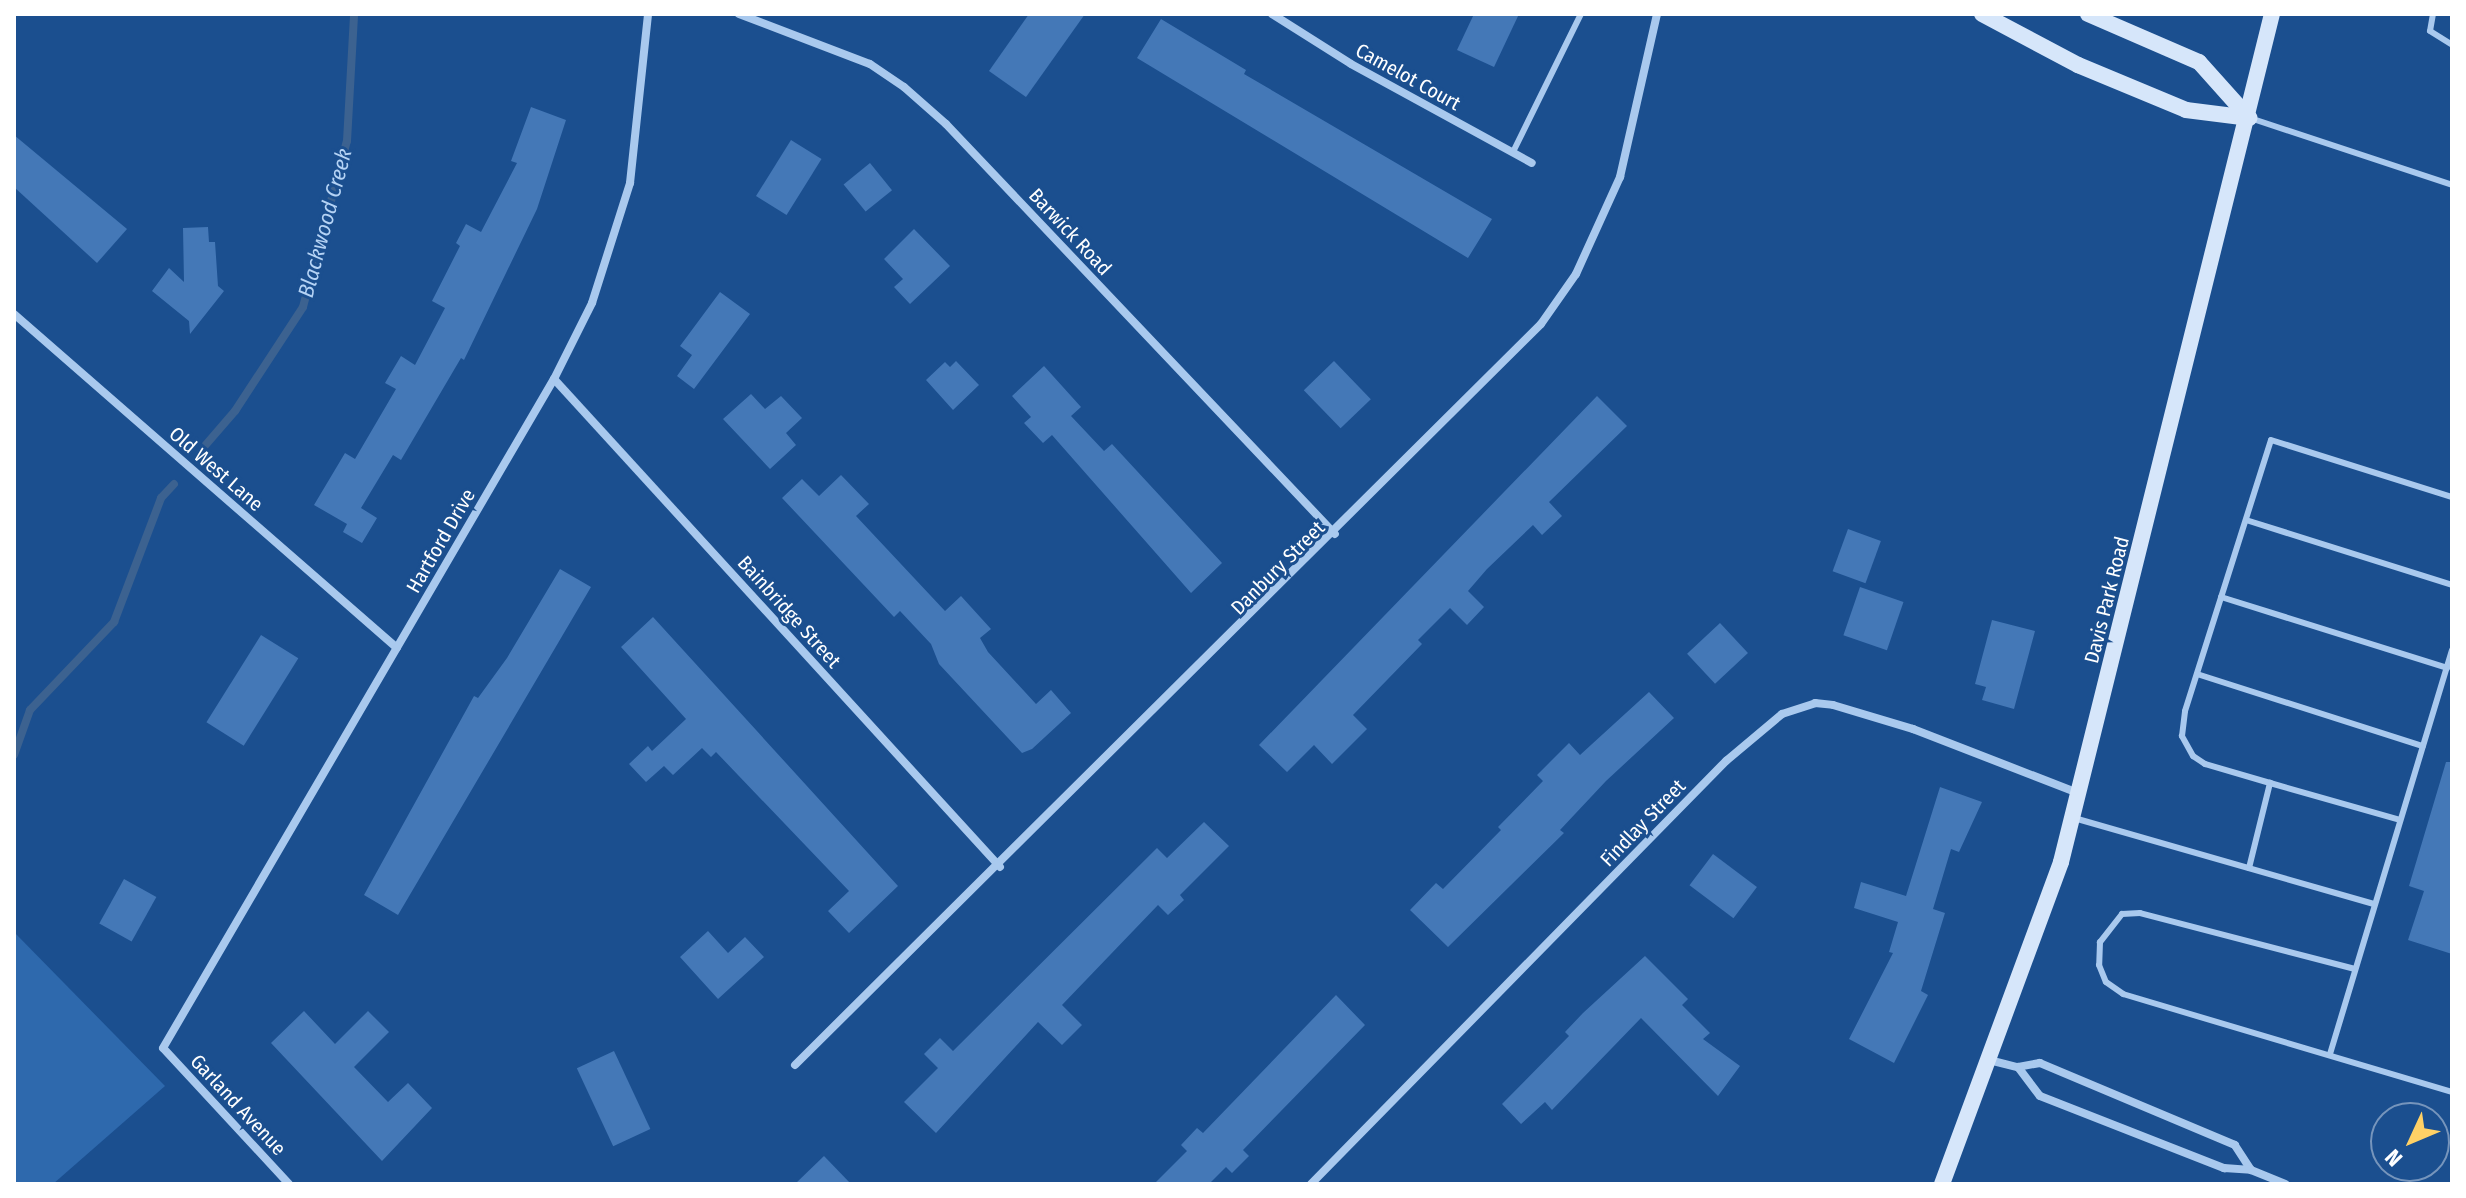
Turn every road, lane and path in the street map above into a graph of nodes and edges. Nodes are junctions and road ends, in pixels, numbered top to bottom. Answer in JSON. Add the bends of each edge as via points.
{"nodes":[{"id":1,"x":648,"y":14,"type":"edge"},
{"id":2,"x":739,"y":14,"type":"edge"},
{"id":3,"x":1272,"y":14,"type":"edge"},
{"id":4,"x":1581,"y":14,"type":"edge"},
{"id":5,"x":1657,"y":14,"type":"edge"},
{"id":6,"x":1982,"y":14,"type":"edge"},
{"id":7,"x":2088,"y":14,"type":"edge"},
{"id":8,"x":2272,"y":14,"type":"edge"},
{"id":9,"x":2433,"y":14,"type":"edge"},
{"id":10,"x":2452,"y":45,"type":"edge"},
{"id":11,"x":2249,"y":118,"type":"junction"},
{"id":12,"x":1513,"y":152,"type":"junction"},
{"id":13,"x":1532,"y":163,"type":"dead end"},
{"id":14,"x":2452,"y":185,"type":"edge"},
{"id":15,"x":14,"y":314,"type":"edge"},
{"id":16,"x":554,"y":379,"type":"junction"},
{"id":17,"x":2452,"y":497,"type":"edge"},
{"id":18,"x":2246,"y":520,"type":"junction"},
{"id":19,"x":1335,"y":534,"type":"junction"},
{"id":20,"x":2452,"y":585,"type":"edge"},
{"id":21,"x":2221,"y":597,"type":"junction"},
{"id":22,"x":397,"y":648,"type":"junction"},
{"id":23,"x":2452,"y":650,"type":"edge"},
{"id":24,"x":2447,"y":668,"type":"junction"},
{"id":25,"x":2197,"y":674,"type":"junction"},
{"id":26,"x":2423,"y":746,"type":"junction"},
{"id":27,"x":2270,"y":783,"type":"junction"},
{"id":28,"x":2079,"y":793,"type":"junction"},
{"id":29,"x":2073,"y":817,"type":"junction"},
{"id":30,"x":2400,"y":820,"type":"junction"},
{"id":31,"x":1000,"y":867,"type":"junction"},
{"id":32,"x":2249,"y":868,"type":"junction"},
{"id":33,"x":2374,"y":904,"type":"junction"},
{"id":34,"x":2355,"y":969,"type":"junction"},
{"id":35,"x":163,"y":1048,"type":"joint"},
{"id":36,"x":2330,"y":1054,"type":"junction"},
{"id":37,"x":1989,"y":1060,"type":"junction"},
{"id":38,"x":795,"y":1065,"type":"dead end"},
{"id":39,"x":2018,"y":1067,"type":"junction"},
{"id":40,"x":2452,"y":1092,"type":"edge"},
{"id":41,"x":2251,"y":1170,"type":"junction"},
{"id":42,"x":289,"y":1184,"type":"edge"},
{"id":43,"x":1311,"y":1184,"type":"edge"},
{"id":44,"x":1942,"y":1184,"type":"edge"},
{"id":45,"x":2285,"y":1184,"type":"edge"}],
"edges":[{"from":1,"to":16,"type":"street","name":"Hartford Drive","via":[[630,183],[592,303]]},
{"from":2,"to":19,"type":"street","name":"Barwick Road","via":[[870,64],[904,87],[946,124]]},
{"from":3,"to":12,"type":"street","name":"Camelot Court","via":[[1351,64]]},
{"from":4,"to":12,"type":"lane"},
{"from":5,"to":19,"type":"street","name":"Danbury Street","via":[[1620,177],[1576,274],[1541,324]]},
{"from":6,"to":11,"type":"main road","via":[[2078,65],[2186,110]]},
{"from":7,"to":11,"type":"main road","via":[[2199,62]]},
{"from":8,"to":11,"type":"main road","name":"Davis Park Road"},
{"from":9,"to":10,"type":"lane","via":[[2430,31]]},
{"from":11,"to":14,"type":"lane"},
{"from":11,"to":28,"type":"main road","name":"Davis Park Road"},
{"from":12,"to":13,"type":"street","name":"Camelot Court"},
{"from":15,"to":22,"type":"street","name":"Old West Lane"},
{"from":16,"to":22,"type":"street","name":"Hartford Drive"},
{"from":16,"to":31,"type":"street","name":"Bainbridge Street"},
{"from":17,"to":18,"type":"lane","via":[[2271,440]]},
{"from":18,"to":20,"type":"lane"},
{"from":18,"to":21,"type":"lane"},
{"from":19,"to":31,"type":"street","name":"Danbury Street"},
{"from":21,"to":24,"type":"lane"},
{"from":21,"to":25,"type":"lane"},
{"from":22,"to":35,"type":"street","name":"Hartford Drive"},
{"from":23,"to":24,"type":"lane"},
{"from":24,"to":26,"type":"lane"},
{"from":25,"to":26,"type":"lane"},
{"from":25,"to":27,"type":"lane","via":[[2182,736],[2193,756]]},
{"from":26,"to":30,"type":"lane"},
{"from":27,"to":30,"type":"lane"},
{"from":27,"to":32,"type":"lane"},
{"from":28,"to":29,"type":"main road","name":"Davis Park Road"},
{"from":28,"to":43,"type":"street","name":"Findlay Street","via":[[1913,729],[1833,705],[1815,703],[1782,714],[1726,761]]},
{"from":29,"to":32,"type":"lane"},
{"from":29,"to":37,"type":"main road","name":"Davis Park Road"},
{"from":30,"to":33,"type":"lane"},
{"from":31,"to":38,"type":"street","name":"Danbury Street"},
{"from":32,"to":33,"type":"lane"},
{"from":33,"to":34,"type":"lane"},
{"from":34,"to":36,"type":"lane"},
{"from":34,"to":36,"type":"lane","via":[[2140,913],[2122,914],[2100,942],[2103,974],[2123,994]]},
{"from":35,"to":42,"type":"street","name":"Garland Avenue"},
{"from":36,"to":40,"type":"lane"},
{"from":37,"to":39,"type":"street"},
{"from":37,"to":44,"type":"main road","name":"Davis Park Road"},
{"from":39,"to":41,"type":"street","via":[[2040,1096],[2224,1168]]},
{"from":39,"to":41,"type":"street","via":[[2040,1063],[2235,1145]]},
{"from":41,"to":45,"type":"street"}]}
